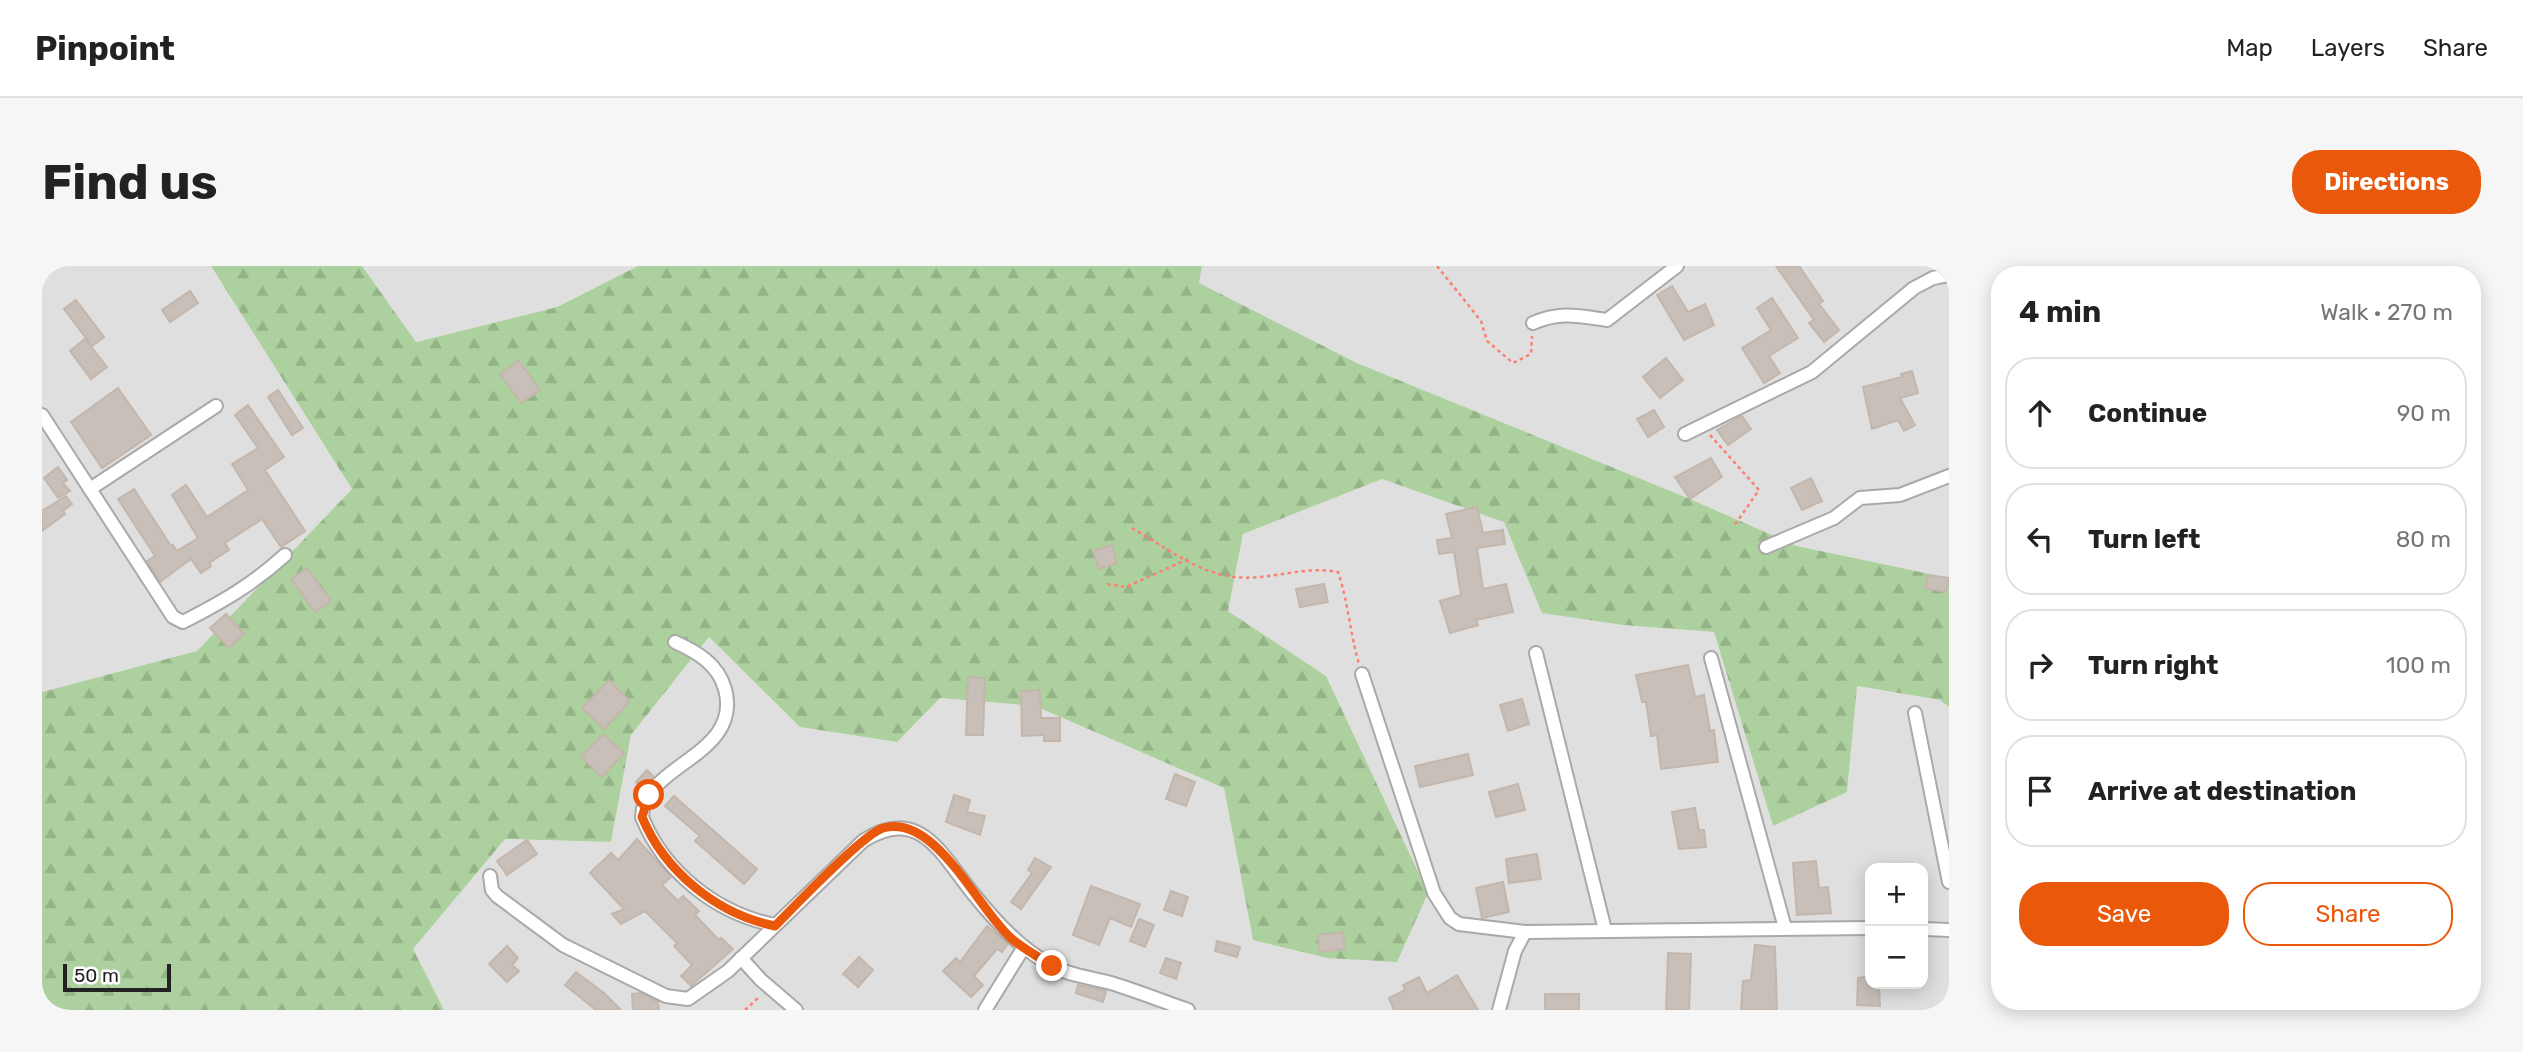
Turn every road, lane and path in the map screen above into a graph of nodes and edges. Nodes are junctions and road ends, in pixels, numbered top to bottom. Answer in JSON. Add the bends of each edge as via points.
{"nodes":[{"id":1,"x":1437,"y":266,"type":"edge"},
{"id":2,"x":1677,"y":266,"type":"edge"},
{"id":3,"x":1656,"y":272,"type":"edge"},
{"id":4,"x":1949,"y":275,"type":"edge"},
{"id":5,"x":1533,"y":323,"type":"joint"},
{"id":6,"x":216,"y":405,"type":"dead end"},
{"id":7,"x":42,"y":415,"type":"edge"},
{"id":8,"x":1699,"y":427,"type":"junction"},
{"id":9,"x":1685,"y":434,"type":"dead end"},
{"id":10,"x":1949,"y":476,"type":"edge"},
{"id":11,"x":90,"y":489,"type":"junction"},
{"id":12,"x":1734,"y":526,"type":"dead end"},
{"id":13,"x":1132,"y":528,"type":"dead end"},
{"id":14,"x":1766,"y":547,"type":"dead end"},
{"id":15,"x":285,"y":555,"type":"dead end"},
{"id":16,"x":1188,"y":559,"type":"junction"},
{"id":17,"x":1107,"y":584,"type":"dead end"},
{"id":18,"x":675,"y":642,"type":"dead end"},
{"id":19,"x":1536,"y":653,"type":"dead end"},
{"id":20,"x":1711,"y":658,"type":"dead end"},
{"id":21,"x":1362,"y":674,"type":"joint"},
{"id":22,"x":1915,"y":713,"type":"dead end"},
{"id":23,"x":490,"y":876,"type":"dead end"},
{"id":24,"x":1949,"y":882,"type":"edge"},
{"id":25,"x":775,"y":926,"type":"junction"},
{"id":26,"x":1784,"y":928,"type":"junction"},
{"id":27,"x":1865,"y":928,"type":"edge"},
{"id":28,"x":1928,"y":929,"type":"edge"},
{"id":29,"x":1605,"y":930,"type":"junction"},
{"id":30,"x":1949,"y":930,"type":"edge"},
{"id":31,"x":1525,"y":932,"type":"junction"},
{"id":32,"x":1024,"y":947,"type":"junction"},
{"id":33,"x":741,"y":958,"type":"junction"},
{"id":34,"x":770,"y":987,"type":"junction"},
{"id":35,"x":745,"y":1010,"type":"edge"},
{"id":36,"x":796,"y":1010,"type":"edge"},
{"id":37,"x":985,"y":1010,"type":"edge"},
{"id":38,"x":1188,"y":1010,"type":"edge"},
{"id":39,"x":1499,"y":1010,"type":"edge"}],
"edges":[{"from":1,"to":5,"type":"path","via":[[1481,321],[1488,341],[1513,363],[1531,354]]},
{"from":2,"to":3,"type":"street"},
{"from":3,"to":5,"type":"street","via":[[1607,320],[1552,314]]},
{"from":4,"to":8,"type":"street","via":[[1914,288],[1812,372]]},
{"from":6,"to":11,"type":"street"},
{"from":7,"to":11,"type":"street"},
{"from":8,"to":9,"type":"street"},
{"from":8,"to":12,"type":"path","via":[[1718,440],[1759,490]]},
{"from":10,"to":14,"type":"street","via":[[1900,495],[1860,498],[1834,518]]},
{"from":11,"to":15,"type":"street","via":[[173,617],[183,622],[252,585]]},
{"from":13,"to":16,"type":"path"},
{"from":16,"to":17,"type":"path","via":[[1126,587]]},
{"from":16,"to":21,"type":"path","via":[[1235,578],[1322,568],[1338,572]]},
{"from":18,"to":25,"type":"street","via":[[703,658],[719,674],[726,694],[726,718],[711,741],[649,795],[642,817],[655,844],[689,882],[746,920]]},
{"from":19,"to":29,"type":"street"},
{"from":20,"to":26,"type":"street"},
{"from":21,"to":31,"type":"street","via":[[1434,893],[1450,918],[1460,924]]},
{"from":22,"to":24,"type":"street"},
{"from":23,"to":33,"type":"street","via":[[497,896],[563,945],[680,1000],[696,995]]},
{"from":25,"to":32,"type":"street","via":[[863,841],[883,828],[900,828],[919,833],[938,846],[972,893]]},
{"from":25,"to":33,"type":"street"},
{"from":26,"to":27,"type":"street"},
{"from":26,"to":29,"type":"street"},
{"from":28,"to":30,"type":"street"},
{"from":29,"to":31,"type":"street"},
{"from":31,"to":39,"type":"street"},
{"from":32,"to":37,"type":"street"},
{"from":32,"to":38,"type":"street","via":[[1052,966]]},
{"from":33,"to":34,"type":"street"},
{"from":34,"to":35,"type":"path"},
{"from":34,"to":36,"type":"street"}]}
